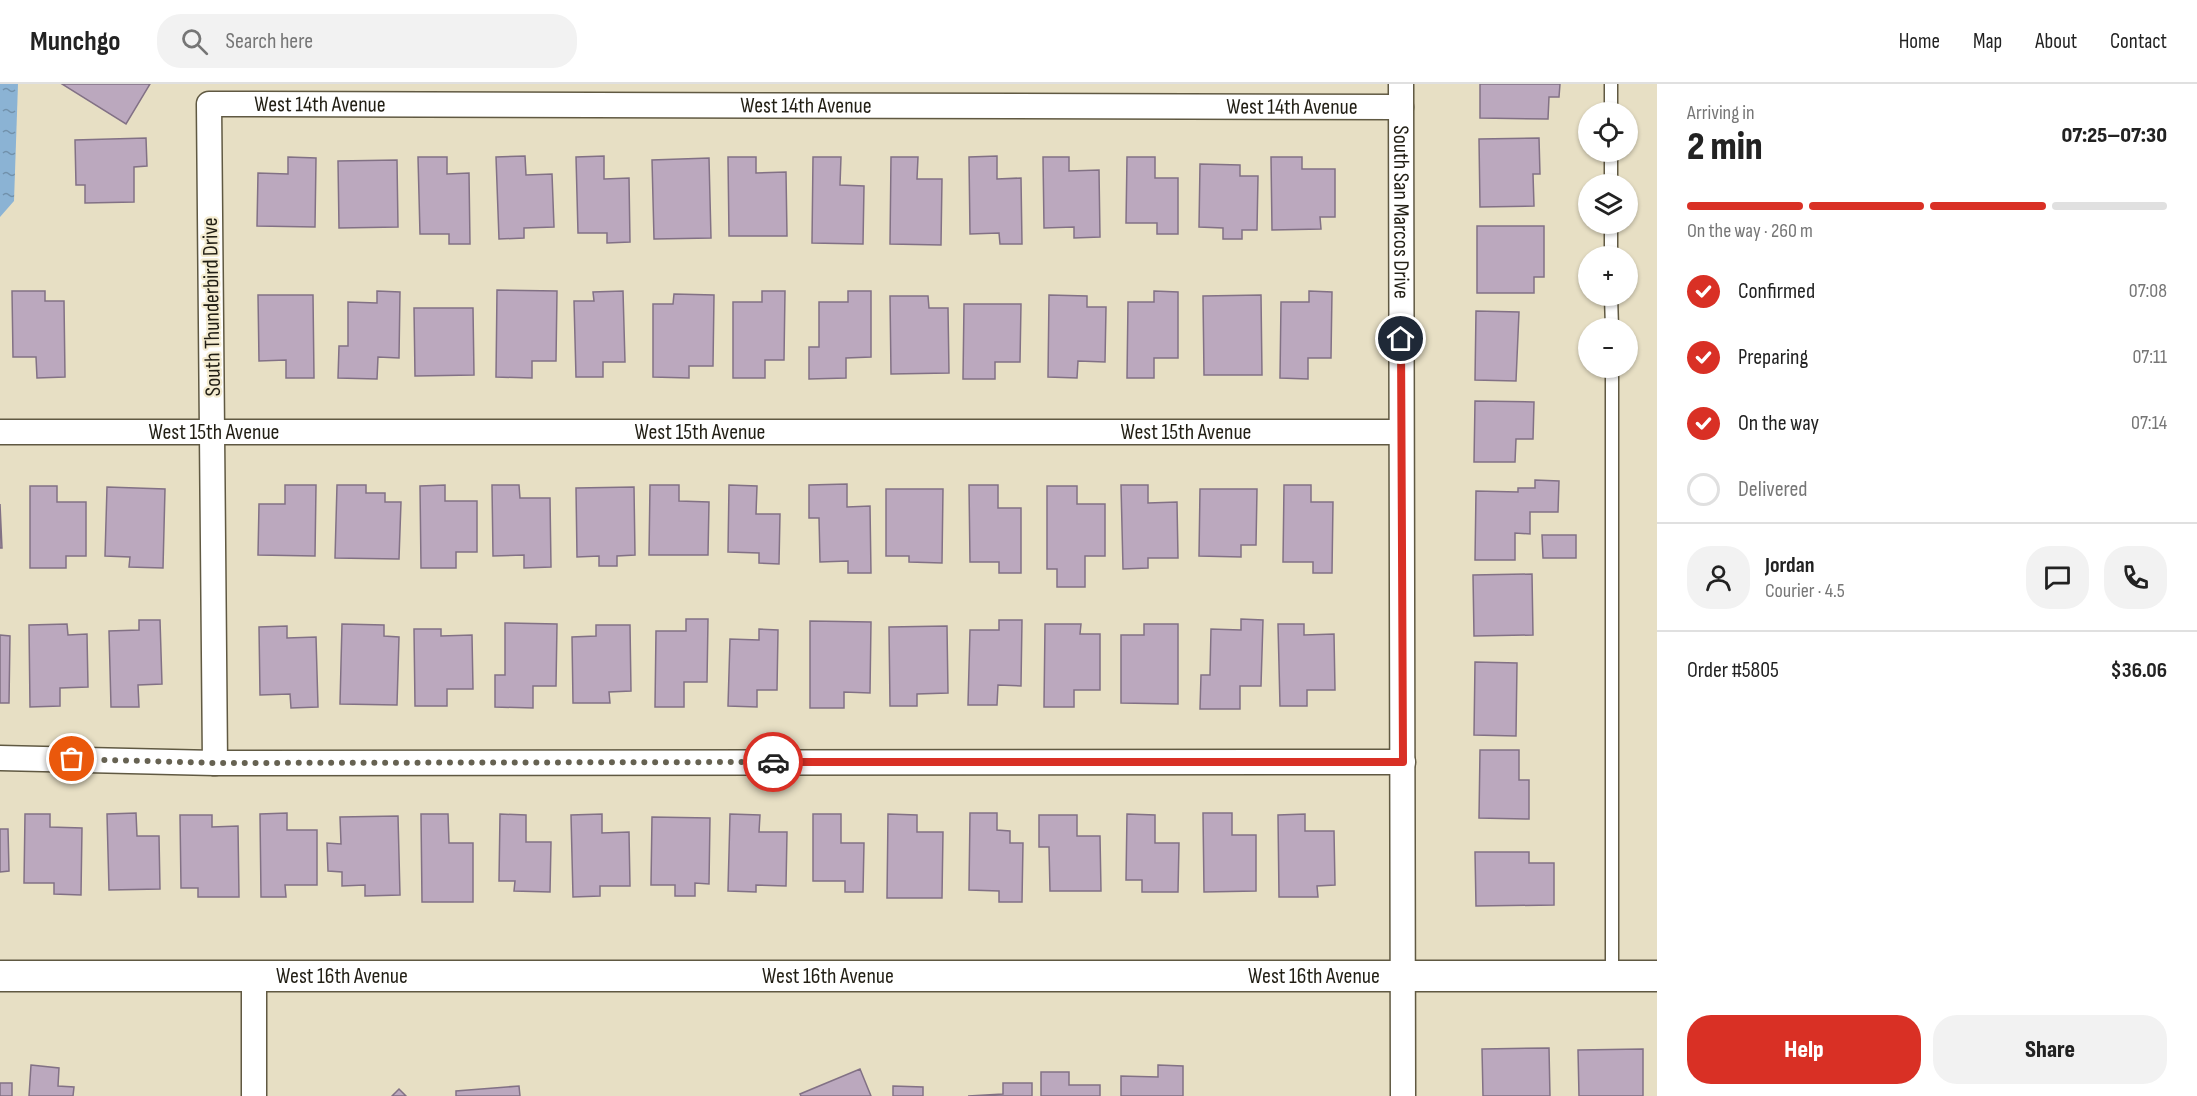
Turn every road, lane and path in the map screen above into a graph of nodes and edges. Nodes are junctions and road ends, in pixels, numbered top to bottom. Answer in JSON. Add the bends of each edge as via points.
{"nodes":[{"id":1,"x":1611,"y":84,"type":"edge"},
{"id":2,"x":1401,"y":95,"type":"edge"},
{"id":3,"x":1611,"y":102,"type":"edge"},
{"id":4,"x":209,"y":104,"type":"joint"},
{"id":5,"x":1612,"y":378,"type":"edge"},
{"id":6,"x":0,"y":432,"type":"edge"},
{"id":7,"x":213,"y":432,"type":"junction"},
{"id":8,"x":1401,"y":432,"type":"junction"},
{"id":9,"x":0,"y":758,"type":"edge"},
{"id":10,"x":1403,"y":762,"type":"junction"},
{"id":11,"x":215,"y":763,"type":"junction"},
{"id":12,"x":1403,"y":975,"type":"junction"},
{"id":13,"x":1612,"y":975,"type":"junction"},
{"id":14,"x":1657,"y":975,"type":"edge"},
{"id":15,"x":0,"y":976,"type":"edge"},
{"id":16,"x":254,"y":978,"type":"junction"},
{"id":17,"x":254,"y":1096,"type":"edge"},
{"id":18,"x":1403,"y":1096,"type":"edge"}],
"edges":[{"from":1,"to":3,"type":"lane"},
{"from":2,"to":4,"type":"street","name":"West 14th Avenue"},
{"from":2,"to":8,"type":"street","name":"South San Marcos Drive"},
{"from":4,"to":7,"type":"street","name":"South Thunderbird Drive"},
{"from":5,"to":13,"type":"lane"},
{"from":6,"to":7,"type":"street","name":"West 15th Avenue"},
{"from":7,"to":8,"type":"street","name":"West 15th Avenue"},
{"from":7,"to":11,"type":"street","name":"South Thunderbird Drive"},
{"from":8,"to":10,"type":"street","name":"South San Marcos Drive"},
{"from":9,"to":11,"type":"street"},
{"from":10,"to":11,"type":"street"},
{"from":10,"to":12,"type":"street","name":"South San Marcos Drive"},
{"from":12,"to":13,"type":"street","name":"West 16th Avenue"},
{"from":12,"to":16,"type":"street","name":"West 16th Avenue"},
{"from":12,"to":18,"type":"street","name":"South San Marcos Drive"},
{"from":13,"to":14,"type":"street","name":"West 16th Avenue"},
{"from":15,"to":16,"type":"street","name":"West 16th Avenue"},
{"from":16,"to":17,"type":"street"}]}
